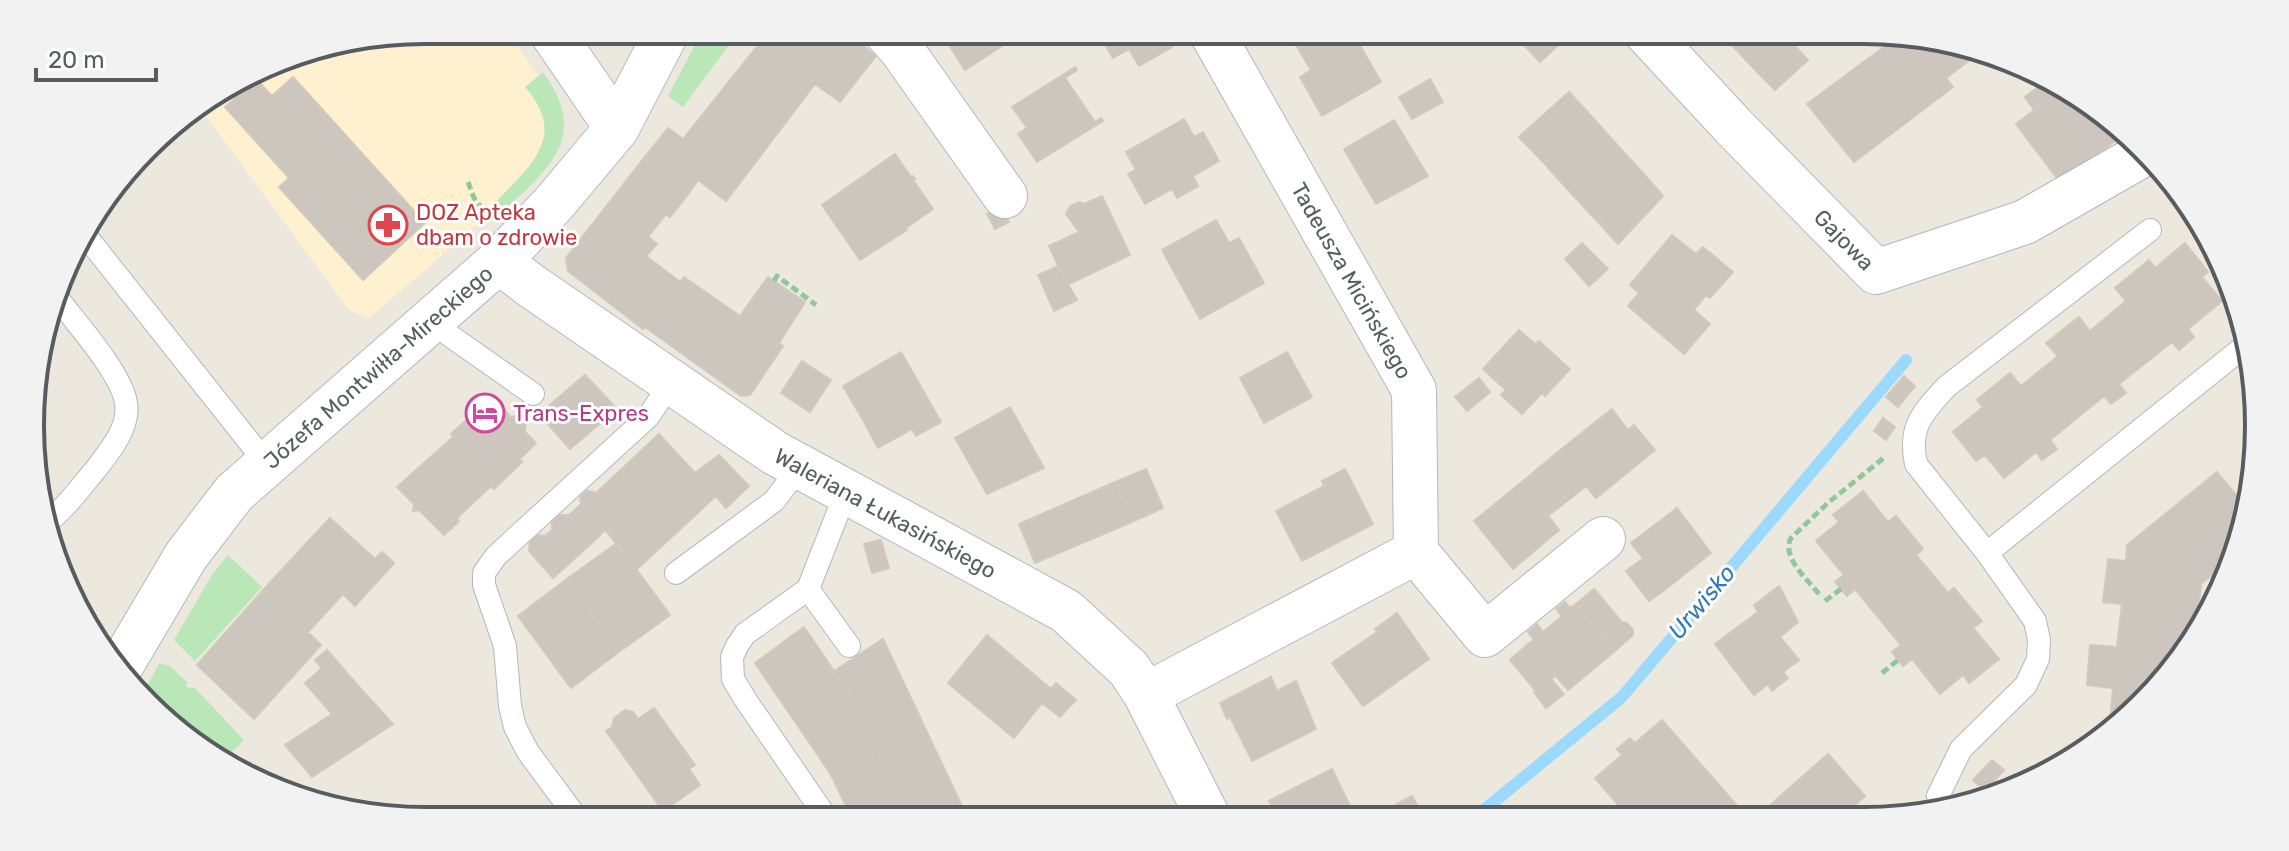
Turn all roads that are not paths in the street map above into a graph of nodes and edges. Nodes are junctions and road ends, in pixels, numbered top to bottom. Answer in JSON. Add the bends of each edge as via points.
{"nodes":[{"id":1,"x":560,"y":44,"type":"edge"},
{"id":2,"x":661,"y":44,"type":"edge"},
{"id":3,"x":897,"y":44,"type":"edge"},
{"id":4,"x":1218,"y":44,"type":"edge"},
{"id":5,"x":1657,"y":44,"type":"edge"},
{"id":6,"x":617,"y":128,"type":"junction"},
{"id":7,"x":2136,"y":159,"type":"edge"},
{"id":8,"x":1005,"y":196,"type":"dead end"},
{"id":9,"x":2150,"y":230,"type":"dead end"},
{"id":10,"x":91,"y":242,"type":"edge"},
{"id":11,"x":499,"y":261,"type":"junction"},
{"id":12,"x":63,"y":306,"type":"edge"},
{"id":13,"x":433,"y":317,"type":"junction"},
{"id":14,"x":2238,"y":351,"type":"edge"},
{"id":15,"x":671,"y":383,"type":"junction"},
{"id":16,"x":533,"y":394,"type":"dead end"},
{"id":17,"x":266,"y":463,"type":"junction"},
{"id":18,"x":800,"y":467,"type":"junction"},
{"id":19,"x":846,"y":492,"type":"junction"},
{"id":20,"x":55,"y":516,"type":"edge"},
{"id":21,"x":1603,"y":539,"type":"dead end"},
{"id":22,"x":1416,"y":552,"type":"junction"},
{"id":23,"x":1987,"y":553,"type":"junction"},
{"id":24,"x":676,"y":573,"type":"dead end"},
{"id":25,"x":808,"y":589,"type":"junction"},
{"id":26,"x":849,"y":646,"type":"dead end"},
{"id":27,"x":124,"y":660,"type":"edge"},
{"id":28,"x":1146,"y":695,"type":"junction"},
{"id":29,"x":1939,"y":800,"type":"edge"},
{"id":30,"x":569,"y":807,"type":"edge"},
{"id":31,"x":819,"y":807,"type":"edge"},
{"id":32,"x":1203,"y":807,"type":"edge"}],
"edges":[{"from":1,"to":6,"type":"street"},
{"from":2,"to":6,"type":"street","name":"Józefa Montwiłła-Mireckiego"},
{"from":3,"to":8,"type":"street"},
{"from":4,"to":22,"type":"street","name":"Tadeusza Micińskiego","via":[[1414,390]]},
{"from":5,"to":7,"type":"street","name":"Gajowa","via":[[1876,272],[2025,222]]},
{"from":6,"to":11,"type":"street","name":"Józefa Montwiłła-Mireckiego"},
{"from":9,"to":23,"type":"lane","via":[[1946,387],[1922,414],[1913,432],[1916,464]]},
{"from":10,"to":17,"type":"lane"},
{"from":11,"to":13,"type":"street","name":"Józefa Montwiłła-Mireckiego"},
{"from":11,"to":15,"type":"street","name":"Waleriana Łukasińskiego"},
{"from":12,"to":20,"type":"lane","via":[[119,381],[127,404],[111,450]]},
{"from":13,"to":16,"type":"lane","via":[[449,335]]},
{"from":13,"to":17,"type":"street","name":"Józefa Montwiłła-Mireckiego"},
{"from":14,"to":23,"type":"lane"},
{"from":15,"to":18,"type":"street","name":"Waleriana Łukasińskiego"},
{"from":15,"to":30,"type":"lane","via":[[648,417],[496,556],[484,573],[505,646],[515,727]]},
{"from":17,"to":27,"type":"street","name":"Józefa Montwiłła-Mireckiego","via":[[234,493],[186,556]]},
{"from":18,"to":19,"type":"street","name":"Waleriana Łukasińskiego"},
{"from":18,"to":24,"type":"lane","via":[[774,501]]},
{"from":19,"to":25,"type":"lane"},
{"from":19,"to":28,"type":"street","name":"Waleriana Łukasińskiego","via":[[1066,611],[1129,669]]},
{"from":21,"to":22,"type":"street","via":[[1485,635]]},
{"from":22,"to":28,"type":"street"},
{"from":23,"to":29,"type":"lane","via":[[2035,621],[2038,659],[2026,685],[1961,749]]},
{"from":25,"to":26,"type":"lane"},
{"from":25,"to":31,"type":"lane","via":[[745,634],[731,667],[745,699]]},
{"from":28,"to":32,"type":"street","name":"Waleriana Łukasińskiego"}]}
